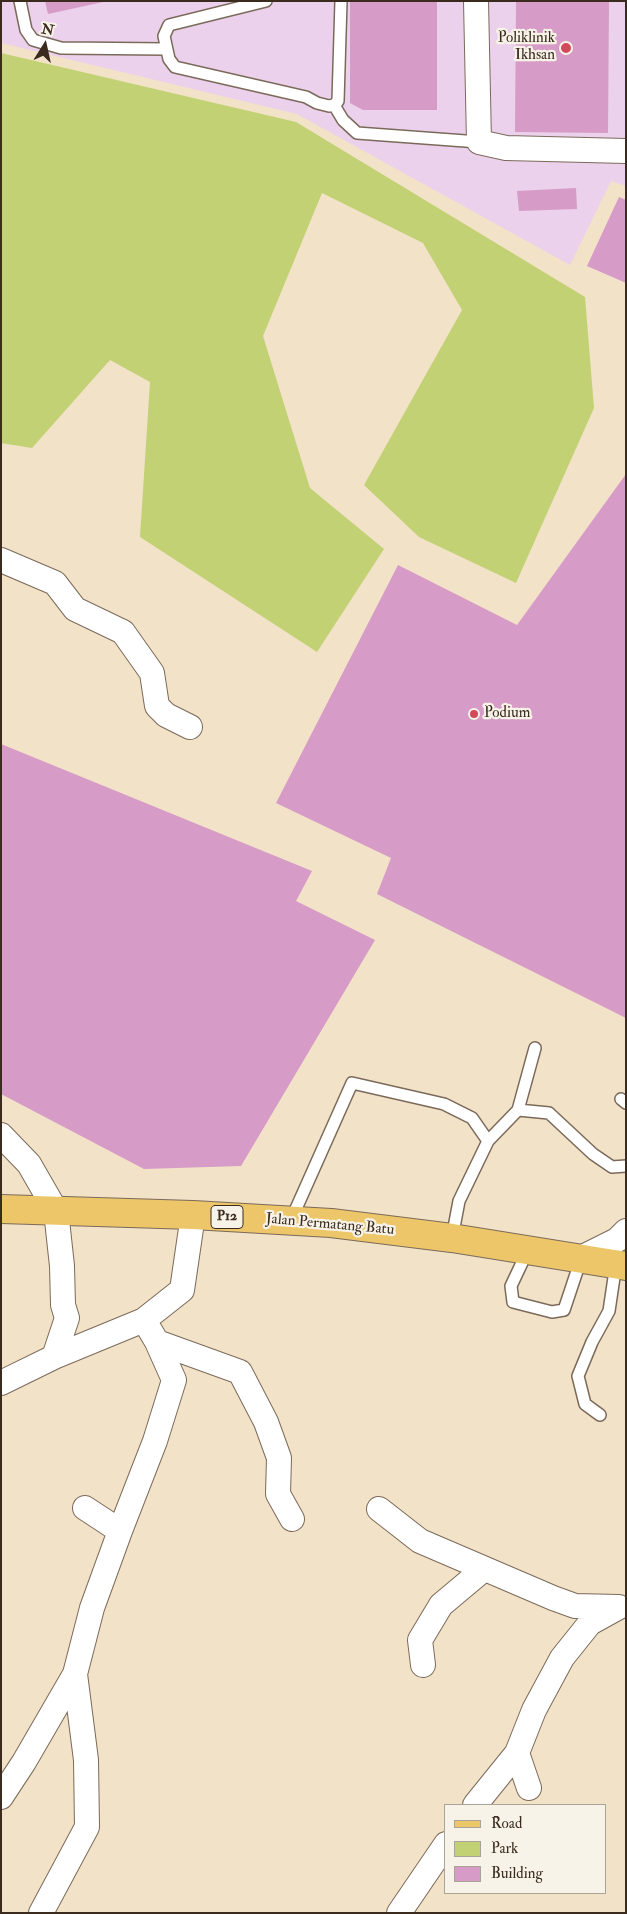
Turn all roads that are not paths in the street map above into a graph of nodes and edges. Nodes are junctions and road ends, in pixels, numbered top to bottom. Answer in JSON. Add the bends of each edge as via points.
{"nodes":[{"id":1,"x":20,"y":1,"type":"edge"},
{"id":2,"x":266,"y":1,"type":"edge"},
{"id":3,"x":342,"y":1,"type":"edge"},
{"id":4,"x":476,"y":1,"type":"edge"},
{"id":5,"x":166,"y":49,"type":"junction"},
{"id":6,"x":334,"y":105,"type":"junction"},
{"id":7,"x":479,"y":142,"type":"junction"},
{"id":8,"x":626,"y":151,"type":"edge"},
{"id":9,"x":1,"y":560,"type":"edge"},
{"id":10,"x":190,"y":728,"type":"dead end"},
{"id":11,"x":535,"y":1048,"type":"dead end"},
{"id":12,"x":518,"y":1110,"type":"junction"},
{"id":13,"x":1,"y":1135,"type":"edge"},
{"id":14,"x":488,"y":1141,"type":"junction"},
{"id":15,"x":626,"y":1166,"type":"edge"},
{"id":16,"x":1,"y":1209,"type":"edge"},
{"id":17,"x":56,"y":1211,"type":"junction"},
{"id":18,"x":193,"y":1215,"type":"junction"},
{"id":19,"x":291,"y":1221,"type":"junction"},
{"id":20,"x":626,"y":1231,"type":"edge"},
{"id":21,"x":452,"y":1238,"type":"junction"},
{"id":22,"x":528,"y":1250,"type":"junction"},
{"id":23,"x":581,"y":1258,"type":"junction"},
{"id":24,"x":621,"y":1265,"type":"edge"},
{"id":25,"x":144,"y":1320,"type":"junction"},
{"id":26,"x":157,"y":1342,"type":"junction"},
{"id":27,"x":54,"y":1357,"type":"junction"},
{"id":28,"x":1,"y":1383,"type":"edge"},
{"id":29,"x":600,"y":1416,"type":"dead end"},
{"id":30,"x":85,"y":1508,"type":"dead end"},
{"id":31,"x":378,"y":1509,"type":"dead end"},
{"id":32,"x":292,"y":1519,"type":"dead end"},
{"id":33,"x":120,"y":1531,"type":"junction"},
{"id":34,"x":484,"y":1569,"type":"junction"},
{"id":35,"x":622,"y":1607,"type":"edge"},
{"id":36,"x":423,"y":1665,"type":"dead end"},
{"id":37,"x":75,"y":1674,"type":"junction"},
{"id":38,"x":517,"y":1753,"type":"junction"},
{"id":39,"x":529,"y":1788,"type":"dead end"},
{"id":40,"x":1,"y":1797,"type":"edge"},
{"id":41,"x":475,"y":1804,"type":"edge"},
{"id":42,"x":444,"y":1847,"type":"edge"},
{"id":43,"x":41,"y":1913,"type":"edge"},
{"id":44,"x":399,"y":1913,"type":"edge"}],
"edges":[{"from":1,"to":5,"type":"lane","via":[[26,30],[33,40],[61,48]]},
{"from":2,"to":5,"type":"lane","via":[[169,25],[164,36]]},
{"from":3,"to":6,"type":"lane","via":[[338,101]]},
{"from":4,"to":7,"type":"street"},
{"from":5,"to":6,"type":"lane","via":[[175,67]]},
{"from":6,"to":7,"type":"lane","via":[[343,120],[357,133]]},
{"from":7,"to":8,"type":"street","via":[[506,148]]},
{"from":9,"to":10,"type":"street","via":[[55,583],[75,609],[123,632],[152,673],[157,706],[166,716]]},
{"from":11,"to":12,"type":"lane"},
{"from":12,"to":14,"type":"lane"},
{"from":12,"to":15,"type":"lane","via":[[549,1113],[612,1167]]},
{"from":13,"to":17,"type":"street","via":[[29,1164]]},
{"from":14,"to":19,"type":"lane","via":[[472,1118],[444,1104],[352,1083]]},
{"from":14,"to":21,"type":"lane","via":[[459,1201]]},
{"from":16,"to":17,"type":"main road","name":"Jalan Permatang Batu","number":"P12"},
{"from":17,"to":18,"type":"main road","name":"Jalan Permatang Batu","number":"P12"},
{"from":17,"to":27,"type":"street","via":[[63,1305],[67,1318]]},
{"from":18,"to":19,"type":"main road","name":"Jalan Permatang Batu","number":"P12"},
{"from":18,"to":25,"type":"street","via":[[182,1290]]},
{"from":19,"to":21,"type":"main road","name":"Jalan Permatang Batu","number":"P12","via":[[374,1227]]},
{"from":20,"to":23,"type":"street","via":[[617,1240]]},
{"from":21,"to":22,"type":"main road","name":"Jalan Permatang Batu","number":"P12"},
{"from":22,"to":23,"type":"main road","name":"Jalan Permatang Batu","number":"P12"},
{"from":22,"to":23,"type":"lane","via":[[510,1286],[513,1302],[552,1312],[564,1310]]},
{"from":23,"to":24,"type":"main road","name":"Jalan Permatang Batu","number":"P12"},
{"from":24,"to":29,"type":"lane","via":[[609,1311],[578,1376],[585,1404]]},
{"from":25,"to":26,"type":"street"},
{"from":25,"to":27,"type":"street"},
{"from":26,"to":32,"type":"street","via":[[240,1372],[266,1422],[279,1458],[278,1494]]},
{"from":26,"to":33,"type":"street","via":[[174,1380],[155,1441]]},
{"from":27,"to":28,"type":"street"},
{"from":30,"to":33,"type":"street"},
{"from":31,"to":34,"type":"street","via":[[420,1541]]},
{"from":33,"to":37,"type":"street","via":[[92,1608]]},
{"from":34,"to":35,"type":"street","via":[[575,1606]]},
{"from":34,"to":36,"type":"street","via":[[441,1605],[420,1640]]},
{"from":35,"to":38,"type":"street","via":[[590,1623],[562,1658],[534,1710]]},
{"from":37,"to":40,"type":"street"},
{"from":37,"to":43,"type":"street","via":[[86,1760],[87,1827]]},
{"from":38,"to":39,"type":"street"},
{"from":38,"to":41,"type":"street"},
{"from":42,"to":44,"type":"street"}]}
